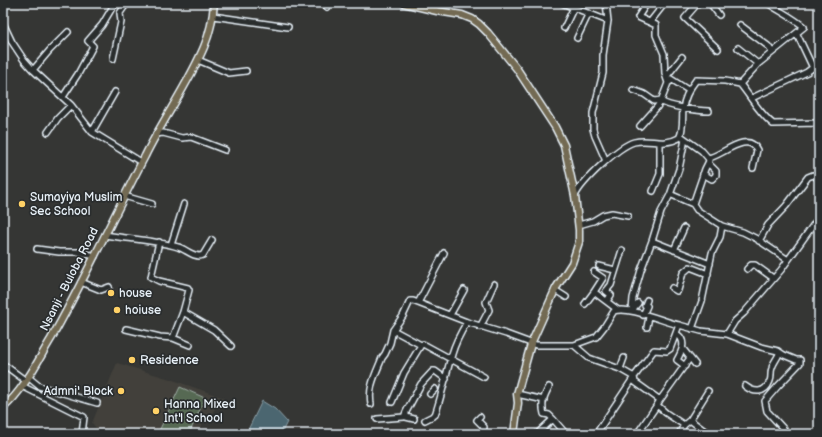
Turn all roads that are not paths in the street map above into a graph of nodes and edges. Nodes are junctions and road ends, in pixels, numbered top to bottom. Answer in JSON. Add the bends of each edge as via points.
{"nodes":[{"id":1,"x":115,"y":3,"type":"edge"},
{"id":2,"x":127,"y":3,"type":"edge"},
{"id":3,"x":214,"y":3,"type":"edge"},
{"id":4,"x":323,"y":3,"type":"edge"},
{"id":5,"x":329,"y":3,"type":"edge"},
{"id":6,"x":403,"y":3,"type":"edge"},
{"id":7,"x":562,"y":3,"type":"edge"},
{"id":8,"x":606,"y":3,"type":"edge"},
{"id":9,"x":648,"y":3,"type":"edge"},
{"id":10,"x":666,"y":3,"type":"edge"},
{"id":11,"x":698,"y":3,"type":"edge"},
{"id":12,"x":710,"y":3,"type":"edge"},
{"id":13,"x":769,"y":4,"type":"edge"},
{"id":14,"x":574,"y":7,"type":"junction"},
{"id":15,"x":589,"y":13,"type":"junction"},
{"id":16,"x":719,"y":15,"type":"dead end"},
{"id":17,"x":213,"y":16,"type":"junction"},
{"id":18,"x":608,"y":21,"type":"junction"},
{"id":19,"x":650,"y":22,"type":"junction"},
{"id":20,"x":3,"y":23,"type":"edge"},
{"id":21,"x":740,"y":25,"type":"dead end"},
{"id":22,"x":288,"y":28,"type":"dead end"},
{"id":23,"x":564,"y":28,"type":"dead end"},
{"id":24,"x":68,"y":32,"type":"dead end"},
{"id":25,"x":797,"y":34,"type":"junction"},
{"id":26,"x":578,"y":38,"type":"dead end"},
{"id":27,"x":738,"y":48,"type":"dead end"},
{"id":28,"x":718,"y":49,"type":"dead end"},
{"id":29,"x":772,"y":52,"type":"junction"},
{"id":30,"x":682,"y":57,"type":"dead end"},
{"id":31,"x":113,"y":59,"type":"dead end"},
{"id":32,"x":198,"y":60,"type":"junction"},
{"id":33,"x":819,"y":63,"type":"edge"},
{"id":34,"x":758,"y":64,"type":"junction"},
{"id":35,"x":813,"y":68,"type":"junction"},
{"id":36,"x":34,"y":70,"type":"junction"},
{"id":37,"x":246,"y":71,"type":"dead end"},
{"id":38,"x":667,"y":76,"type":"junction"},
{"id":39,"x":670,"y":82,"type":"junction"},
{"id":40,"x":740,"y":84,"type":"junction"},
{"id":41,"x":633,"y":90,"type":"dead end"},
{"id":42,"x":688,"y":90,"type":"junction"},
{"id":43,"x":115,"y":92,"type":"dead end"},
{"id":44,"x":63,"y":97,"type":"junction"},
{"id":45,"x":752,"y":98,"type":"junction"},
{"id":46,"x":661,"y":100,"type":"junction"},
{"id":47,"x":71,"y":105,"type":"junction"},
{"id":48,"x":683,"y":107,"type":"junction"},
{"id":49,"x":709,"y":111,"type":"dead end"},
{"id":50,"x":819,"y":125,"type":"edge"},
{"id":51,"x":640,"y":126,"type":"dead end"},
{"id":52,"x":48,"y":132,"type":"dead end"},
{"id":53,"x":92,"y":132,"type":"junction"},
{"id":54,"x":156,"y":134,"type":"junction"},
{"id":55,"x":683,"y":138,"type":"junction"},
{"id":56,"x":660,"y":143,"type":"junction"},
{"id":57,"x":225,"y":150,"type":"dead end"},
{"id":58,"x":708,"y":160,"type":"junction"},
{"id":59,"x":606,"y":161,"type":"junction"},
{"id":60,"x":141,"y":162,"type":"junction"},
{"id":61,"x":753,"y":168,"type":"dead end"},
{"id":62,"x":703,"y":174,"type":"junction"},
{"id":63,"x":819,"y":179,"type":"edge"},
{"id":64,"x":653,"y":191,"type":"dead end"},
{"id":65,"x":670,"y":195,"type":"junction"},
{"id":66,"x":124,"y":196,"type":"junction"},
{"id":67,"x":575,"y":196,"type":"junction"},
{"id":68,"x":152,"y":204,"type":"dead end"},
{"id":69,"x":184,"y":204,"type":"dead end"},
{"id":70,"x":693,"y":204,"type":"junction"},
{"id":71,"x":628,"y":216,"type":"dead end"},
{"id":72,"x":819,"y":217,"type":"edge"},
{"id":73,"x":578,"y":225,"type":"junction"},
{"id":74,"x":722,"y":226,"type":"junction"},
{"id":75,"x":684,"y":228,"type":"dead end"},
{"id":76,"x":104,"y":235,"type":"junction"},
{"id":77,"x":212,"y":240,"type":"dead end"},
{"id":78,"x":652,"y":241,"type":"junction"},
{"id":79,"x":759,"y":241,"type":"junction"},
{"id":80,"x":160,"y":242,"type":"junction"},
{"id":81,"x":171,"y":245,"type":"junction"},
{"id":82,"x":37,"y":249,"type":"dead end"},
{"id":83,"x":622,"y":250,"type":"dead end"},
{"id":84,"x":674,"y":250,"type":"junction"},
{"id":85,"x":444,"y":253,"type":"dead end"},
{"id":86,"x":95,"y":256,"type":"junction"},
{"id":87,"x":788,"y":260,"type":"junction"},
{"id":88,"x":710,"y":264,"type":"junction"},
{"id":89,"x":599,"y":266,"type":"dead end"},
{"id":90,"x":747,"y":269,"type":"dead end"},
{"id":91,"x":615,"y":270,"type":"junction"},
{"id":92,"x":594,"y":272,"type":"dead end"},
{"id":93,"x":708,"y":274,"type":"junction"},
{"id":94,"x":774,"y":278,"type":"junction"},
{"id":95,"x":81,"y":282,"type":"junction"},
{"id":96,"x":494,"y":284,"type":"dead end"},
{"id":97,"x":109,"y":287,"type":"dead end"},
{"id":98,"x":672,"y":288,"type":"dead end"},
{"id":99,"x":464,"y":290,"type":"dead end"},
{"id":100,"x":555,"y":290,"type":"junction"},
{"id":101,"x":594,"y":292,"type":"junction"},
{"id":102,"x":566,"y":297,"type":"dead end"},
{"id":103,"x":647,"y":300,"type":"dead end"},
{"id":104,"x":607,"y":302,"type":"junction"},
{"id":105,"x":418,"y":303,"type":"junction"},
{"id":106,"x":638,"y":303,"type":"dead end"},
{"id":107,"x":585,"y":304,"type":"dead end"},
{"id":108,"x":618,"y":310,"type":"junction"},
{"id":109,"x":632,"y":310,"type":"junction"},
{"id":110,"x":183,"y":312,"type":"junction"},
{"id":111,"x":450,"y":315,"type":"junction"},
{"id":112,"x":643,"y":315,"type":"junction"},
{"id":113,"x":649,"y":317,"type":"junction"},
{"id":114,"x":467,"y":322,"type":"junction"},
{"id":115,"x":679,"y":325,"type":"junction"},
{"id":116,"x":480,"y":327,"type":"junction"},
{"id":117,"x":647,"y":327,"type":"dead end"},
{"id":118,"x":126,"y":329,"type":"dead end"},
{"id":119,"x":692,"y":329,"type":"junction"},
{"id":120,"x":393,"y":330,"type":"junction"},
{"id":121,"x":677,"y":334,"type":"junction"},
{"id":122,"x":727,"y":334,"type":"junction"},
{"id":123,"x":173,"y":338,"type":"junction"},
{"id":124,"x":531,"y":344,"type":"junction"},
{"id":125,"x":190,"y":345,"type":"dead end"},
{"id":126,"x":421,"y":345,"type":"junction"},
{"id":127,"x":574,"y":345,"type":"junction"},
{"id":128,"x":231,"y":346,"type":"dead end"},
{"id":129,"x":683,"y":349,"type":"junction"},
{"id":130,"x":778,"y":351,"type":"junction"},
{"id":131,"x":624,"y":358,"type":"dead end"},
{"id":132,"x":690,"y":358,"type":"junction"},
{"id":133,"x":451,"y":359,"type":"junction"},
{"id":134,"x":3,"y":364,"type":"edge"},
{"id":135,"x":695,"y":364,"type":"dead end"},
{"id":136,"x":685,"y":366,"type":"junction"},
{"id":137,"x":620,"y":369,"type":"junction"},
{"id":138,"x":484,"y":377,"type":"dead end"},
{"id":139,"x":634,"y":377,"type":"junction"},
{"id":140,"x":446,"y":379,"type":"junction"},
{"id":141,"x":25,"y":381,"type":"junction"},
{"id":142,"x":549,"y":386,"type":"dead end"},
{"id":143,"x":745,"y":386,"type":"dead end"},
{"id":144,"x":435,"y":389,"type":"dead end"},
{"id":145,"x":708,"y":391,"type":"dead end"},
{"id":146,"x":430,"y":394,"type":"dead end"},
{"id":147,"x":517,"y":394,"type":"junction"},
{"id":148,"x":543,"y":400,"type":"junction"},
{"id":149,"x":392,"y":402,"type":"dead end"},
{"id":150,"x":659,"y":402,"type":"junction"},
{"id":151,"x":97,"y":403,"type":"dead end"},
{"id":152,"x":370,"y":404,"type":"dead end"},
{"id":153,"x":3,"y":408,"type":"edge"},
{"id":154,"x":406,"y":412,"type":"junction"},
{"id":155,"x":480,"y":417,"type":"dead end"},
{"id":156,"x":377,"y":419,"type":"dead end"},
{"id":157,"x":414,"y":419,"type":"dead end"},
{"id":158,"x":553,"y":419,"type":"junction"},
{"id":159,"x":425,"y":420,"type":"dead end"},
{"id":160,"x":690,"y":420,"type":"junction"},
{"id":161,"x":684,"y":425,"type":"junction"},
{"id":162,"x":476,"y":432,"type":"dead end"},
{"id":163,"x":82,"y":434,"type":"edge"},
{"id":164,"x":482,"y":434,"type":"edge"},
{"id":165,"x":514,"y":434,"type":"edge"},
{"id":166,"x":537,"y":434,"type":"edge"},
{"id":167,"x":566,"y":434,"type":"edge"},
{"id":168,"x":596,"y":434,"type":"edge"},
{"id":169,"x":637,"y":434,"type":"edge"},
{"id":170,"x":679,"y":434,"type":"edge"},
{"id":171,"x":709,"y":434,"type":"edge"},
{"id":172,"x":788,"y":434,"type":"edge"}],
"edges":[{"from":1,"to":44,"type":"street","via":[[102,25],[88,41],[93,46]]},
{"from":2,"to":31,"type":"street","via":[[120,13],[121,22]]},
{"from":3,"to":17,"type":"main road","name":"Nsanji - Buloba Road"},
{"from":4,"to":5,"type":"street","via":[[327,7]]},
{"from":6,"to":67,"type":"main road","via":[[462,15],[476,21],[488,33],[517,69],[560,135]]},
{"from":7,"to":14,"type":"street"},
{"from":8,"to":18,"type":"street"},
{"from":9,"to":19,"type":"street","via":[[638,17]]},
{"from":10,"to":19,"type":"street"},
{"from":11,"to":28,"type":"street","via":[[684,18]]},
{"from":12,"to":16,"type":"street"},
{"from":13,"to":25,"type":"street","via":[[804,28]]},
{"from":14,"to":15,"type":"street"},
{"from":14,"to":23,"type":"street"},
{"from":15,"to":18,"type":"street"},
{"from":15,"to":26,"type":"street"},
{"from":17,"to":22,"type":"street"},
{"from":17,"to":32,"type":"main road","name":"Nsanji - Buloba Road"},
{"from":18,"to":59,"type":"street","via":[[603,73],[593,113],[595,136]]},
{"from":19,"to":38,"type":"street","via":[[656,25],[656,35],[664,54]]},
{"from":20,"to":36,"type":"street","via":[[16,48]]},
{"from":21,"to":29,"type":"street","via":[[768,46]]},
{"from":24,"to":36,"type":"street"},
{"from":25,"to":29,"type":"street"},
{"from":25,"to":35,"type":"street"},
{"from":27,"to":34,"type":"street"},
{"from":29,"to":34,"type":"street"},
{"from":30,"to":38,"type":"street"},
{"from":32,"to":37,"type":"street","via":[[229,73]]},
{"from":32,"to":54,"type":"main road","name":"Nsanji - Buloba Road"},
{"from":33,"to":35,"type":"street"},
{"from":34,"to":40,"type":"street"},
{"from":35,"to":45,"type":"street"},
{"from":36,"to":44,"type":"street"},
{"from":38,"to":39,"type":"street"},
{"from":39,"to":42,"type":"street"},
{"from":39,"to":46,"type":"street"},
{"from":40,"to":42,"type":"street","via":[[696,80]]},
{"from":40,"to":45,"type":"street"},
{"from":41,"to":46,"type":"street","via":[[654,101]]},
{"from":42,"to":48,"type":"street"},
{"from":43,"to":53,"type":"street"},
{"from":44,"to":47,"type":"street"},
{"from":45,"to":50,"type":"street","via":[[773,124]]},
{"from":46,"to":48,"type":"street","via":[[663,103]]},
{"from":46,"to":51,"type":"street"},
{"from":47,"to":52,"type":"street"},
{"from":47,"to":53,"type":"street"},
{"from":48,"to":49,"type":"street"},
{"from":48,"to":55,"type":"street"},
{"from":53,"to":60,"type":"street"},
{"from":54,"to":57,"type":"street","via":[[191,137]]},
{"from":54,"to":60,"type":"main road","name":"Nsanji - Buloba Road"},
{"from":55,"to":56,"type":"street"},
{"from":55,"to":58,"type":"street","via":[[702,151]]},
{"from":55,"to":65,"type":"street","via":[[679,169]]},
{"from":56,"to":59,"type":"street","via":[[634,142]]},
{"from":56,"to":64,"type":"street","via":[[660,174]]},
{"from":58,"to":61,"type":"street","via":[[743,143],[756,147]]},
{"from":58,"to":62,"type":"street"},
{"from":58,"to":62,"type":"street","via":[[716,170],[716,175],[712,179]]},
{"from":59,"to":67,"type":"street","via":[[579,188]]},
{"from":60,"to":66,"type":"main road","name":"Nsanji - Buloba Road"},
{"from":62,"to":70,"type":"street"},
{"from":63,"to":79,"type":"street","via":[[813,175],[808,177],[768,225]]},
{"from":65,"to":70,"type":"street"},
{"from":65,"to":78,"type":"street","via":[[661,212]]},
{"from":66,"to":68,"type":"street"},
{"from":66,"to":76,"type":"main road","name":"Nsanji - Buloba Road"},
{"from":67,"to":73,"type":"main road"},
{"from":69,"to":81,"type":"street"},
{"from":70,"to":74,"type":"street","via":[[697,210]]},
{"from":71,"to":73,"type":"street","via":[[612,213]]},
{"from":72,"to":87,"type":"street"},
{"from":73,"to":100,"type":"main road","via":[[579,242],[572,263]]},
{"from":74,"to":79,"type":"street"},
{"from":74,"to":88,"type":"street"},
{"from":75,"to":84,"type":"street"},
{"from":76,"to":80,"type":"street"},
{"from":76,"to":86,"type":"main road","name":"Nsanji - Buloba Road"},
{"from":77,"to":81,"type":"street","via":[[206,252],[200,256]]},
{"from":78,"to":84,"type":"street"},
{"from":78,"to":109,"type":"street","via":[[641,270]]},
{"from":79,"to":87,"type":"street"},
{"from":80,"to":81,"type":"street"},
{"from":80,"to":110,"type":"street","via":[[151,277],[189,289]]},
{"from":82,"to":86,"type":"street"},
{"from":83,"to":91,"type":"street"},
{"from":84,"to":88,"type":"street"},
{"from":85,"to":105,"type":"street"},
{"from":86,"to":95,"type":"main road","name":"Nsanji - Buloba Road"},
{"from":87,"to":94,"type":"street"},
{"from":88,"to":93,"type":"street"},
{"from":89,"to":91,"type":"street"},
{"from":90,"to":94,"type":"street","via":[[751,265],[755,266]]},
{"from":91,"to":104,"type":"street","via":[[611,285],[606,291],[611,295]]},
{"from":92,"to":101,"type":"street","via":[[603,278]]},
{"from":93,"to":98,"type":"street","via":[[690,267],[683,273],[678,290]]},
{"from":93,"to":119,"type":"street"},
{"from":94,"to":122,"type":"street","via":[[735,321]]},
{"from":95,"to":97,"type":"street","via":[[101,290]]},
{"from":95,"to":141,"type":"main road","name":"Nsanji - Buloba Road"},
{"from":96,"to":116,"type":"street","via":[[486,302],[489,310]]},
{"from":99,"to":111,"type":"street"},
{"from":100,"to":102,"type":"street"},
{"from":100,"to":124,"type":"main road"},
{"from":101,"to":104,"type":"street"},
{"from":101,"to":107,"type":"street"},
{"from":103,"to":112,"type":"street"},
{"from":104,"to":108,"type":"street"},
{"from":105,"to":111,"type":"street"},
{"from":105,"to":120,"type":"street","via":[[410,301]]},
{"from":106,"to":109,"type":"street"},
{"from":108,"to":109,"type":"street"},
{"from":108,"to":127,"type":"street","via":[[614,311],[596,337]]},
{"from":109,"to":112,"type":"street"},
{"from":110,"to":123,"type":"street"},
{"from":110,"to":128,"type":"street","via":[[214,330]]},
{"from":111,"to":114,"type":"street"},
{"from":112,"to":113,"type":"street"},
{"from":113,"to":115,"type":"street"},
{"from":113,"to":117,"type":"street"},
{"from":114,"to":116,"type":"street"},
{"from":114,"to":133,"type":"street"},
{"from":115,"to":119,"type":"street"},
{"from":115,"to":121,"type":"street"},
{"from":116,"to":124,"type":"street"},
{"from":118,"to":123,"type":"street"},
{"from":119,"to":122,"type":"street"},
{"from":120,"to":126,"type":"street"},
{"from":120,"to":152,"type":"street","via":[[389,346],[370,388]]},
{"from":121,"to":129,"type":"street","via":[[683,342]]},
{"from":121,"to":139,"type":"street","via":[[670,349],[654,350]]},
{"from":122,"to":130,"type":"street"},
{"from":123,"to":125,"type":"street"},
{"from":124,"to":127,"type":"street"},
{"from":124,"to":147,"type":"main road"},
{"from":126,"to":133,"type":"street"},
{"from":126,"to":149,"type":"street","via":[[404,373]]},
{"from":127,"to":137,"type":"street","via":[[589,358]]},
{"from":129,"to":132,"type":"street"},
{"from":129,"to":136,"type":"street","via":[[677,360]]},
{"from":130,"to":143,"type":"street","via":[[771,370],[770,382],[766,387],[755,392]]},
{"from":130,"to":172,"type":"street","via":[[800,360],[765,401],[767,411]]},
{"from":131,"to":137,"type":"street"},
{"from":132,"to":135,"type":"street"},
{"from":132,"to":136,"type":"street"},
{"from":133,"to":138,"type":"street"},
{"from":133,"to":140,"type":"street"},
{"from":134,"to":141,"type":"street"},
{"from":136,"to":150,"type":"street"},
{"from":137,"to":139,"type":"street"},
{"from":139,"to":150,"type":"street","via":[[635,382]]},
{"from":139,"to":168,"type":"street"},
{"from":140,"to":154,"type":"street","via":[[433,371],[421,384]]},
{"from":140,"to":159,"type":"street","via":[[435,415]]},
{"from":141,"to":151,"type":"street"},
{"from":141,"to":153,"type":"main road","name":"Nsanji - Buloba Road"},
{"from":141,"to":163,"type":"street","via":[[84,417]]},
{"from":142,"to":148,"type":"street"},
{"from":144,"to":146,"type":"street"},
{"from":145,"to":160,"type":"street"},
{"from":147,"to":148,"type":"street"},
{"from":147,"to":165,"type":"main road"},
{"from":148,"to":158,"type":"street","via":[[544,414]]},
{"from":150,"to":161,"type":"street","via":[[666,413]]},
{"from":150,"to":169,"type":"street"},
{"from":154,"to":156,"type":"street","via":[[404,417]]},
{"from":154,"to":157,"type":"street","via":[[406,417]]},
{"from":155,"to":164,"type":"street","via":[[477,420],[484,427]]},
{"from":158,"to":166,"type":"street"},
{"from":158,"to":167,"type":"street"},
{"from":160,"to":161,"type":"street"},
{"from":160,"to":171,"type":"street"},
{"from":161,"to":170,"type":"street"},
{"from":162,"to":164,"type":"street"}]}
